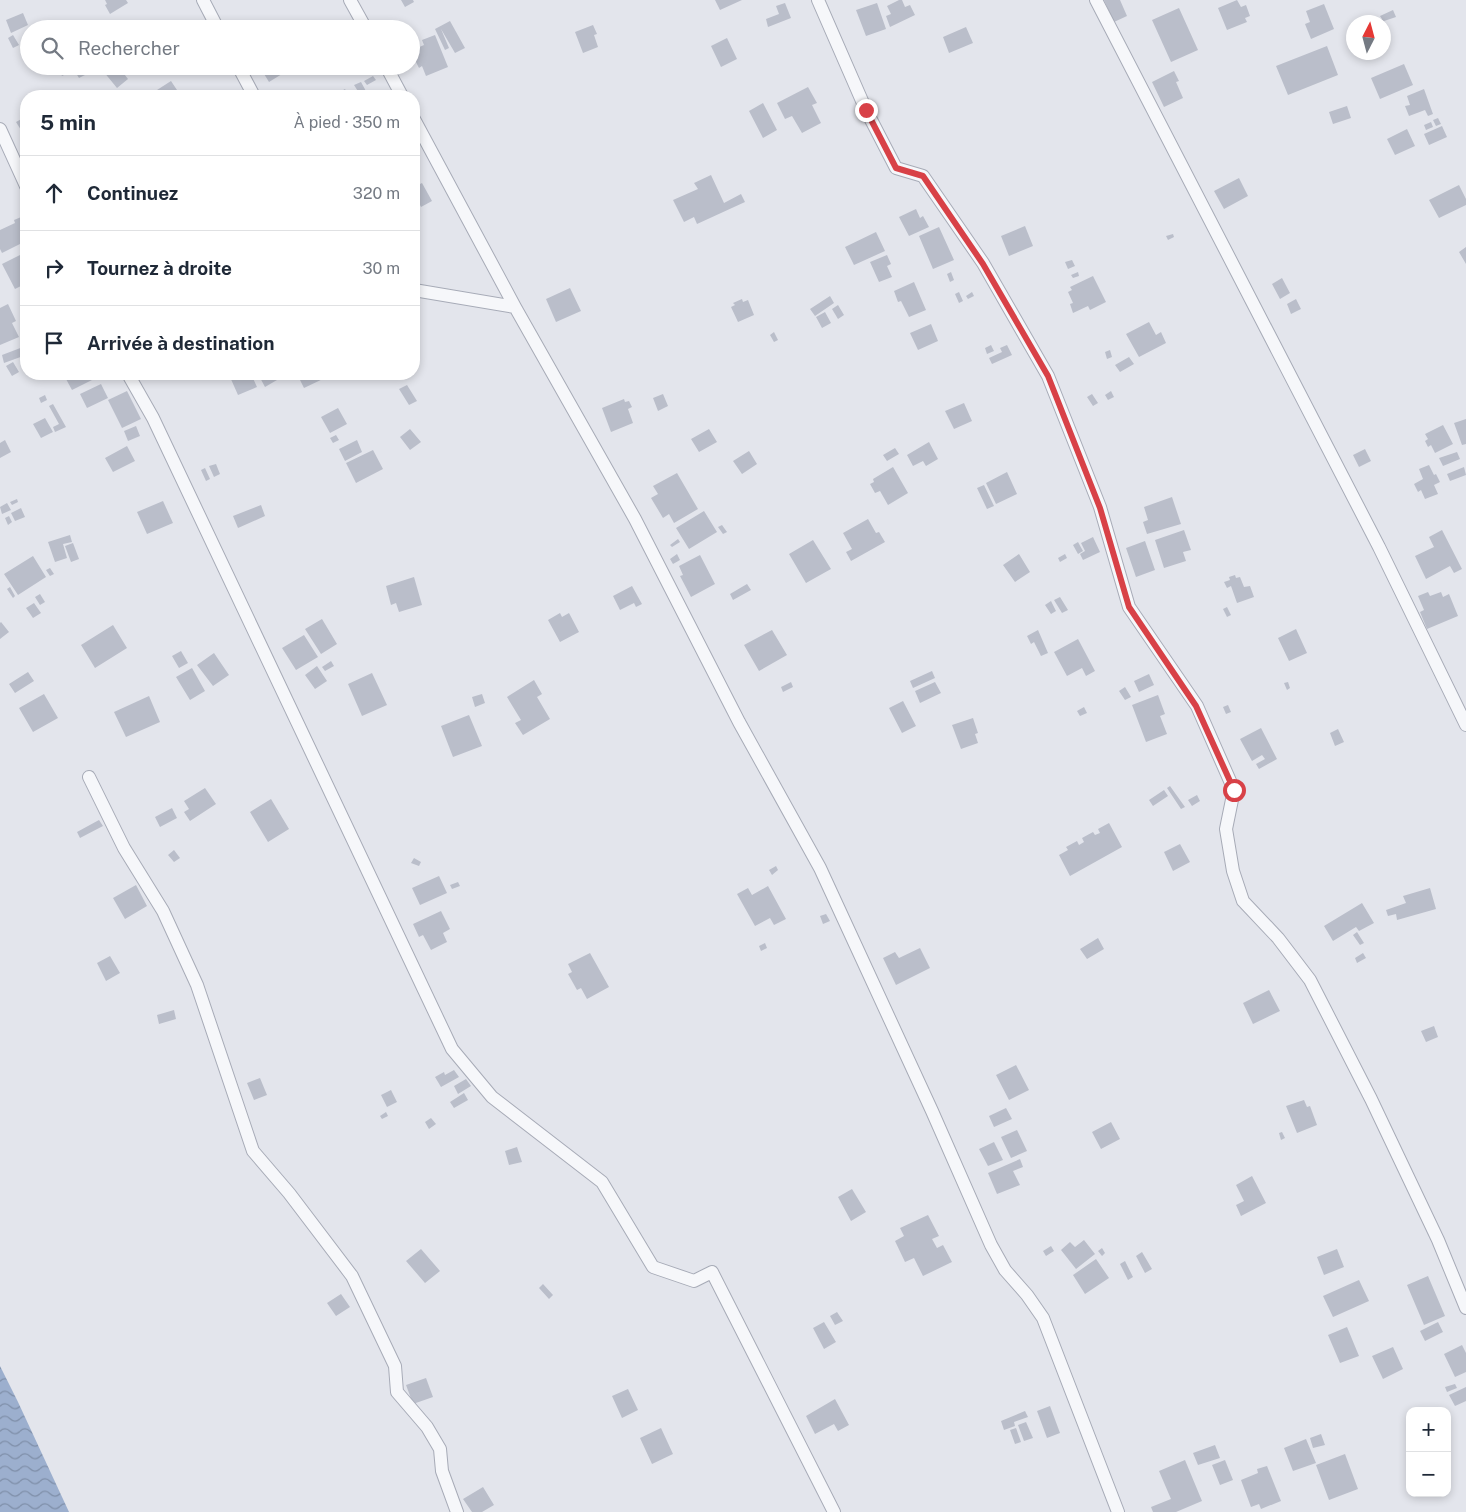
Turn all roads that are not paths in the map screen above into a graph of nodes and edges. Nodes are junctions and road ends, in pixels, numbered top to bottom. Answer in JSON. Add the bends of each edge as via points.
{"nodes":[{"id":1,"x":204,"y":0,"type":"edge"},
{"id":2,"x":350,"y":0,"type":"edge"},
{"id":3,"x":818,"y":0,"type":"edge"},
{"id":4,"x":1096,"y":0,"type":"edge"},
{"id":5,"x":214,"y":20,"type":"edge"},
{"id":6,"x":361,"y":20,"type":"edge"},
{"id":7,"x":243,"y":75,"type":"edge"},
{"id":8,"x":391,"y":75,"type":"edge"},
{"id":9,"x":251,"y":90,"type":"edge"},
{"id":10,"x":399,"y":90,"type":"edge"},
{"id":11,"x":0,"y":129,"type":"edge"},
{"id":12,"x":420,"y":130,"type":"edge"},
{"id":13,"x":20,"y":173,"type":"edge"},
{"id":14,"x":420,"y":291,"type":"edge"},
{"id":15,"x":515,"y":307,"type":"junction"},
{"id":16,"x":131,"y":380,"type":"edge"},
{"id":17,"x":1466,"y":725,"type":"edge"},
{"id":18,"x":90,"y":777,"type":"dead end"},
{"id":19,"x":1466,"y":1308,"type":"edge"},
{"id":20,"x":457,"y":1512,"type":"edge"},
{"id":21,"x":834,"y":1512,"type":"edge"},
{"id":22,"x":1118,"y":1512,"type":"edge"}],
"edges":[{"from":1,"to":5,"type":"street"},
{"from":2,"to":6,"type":"street"},
{"from":3,"to":19,"type":"street","via":[[866,110],[896,168],[923,176],[983,264],[1048,376],[1100,508],[1129,607],[1196,706],[1234,790],[1226,829],[1233,871],[1243,900],[1310,980],[1371,1099],[1438,1240]]},
{"from":4,"to":17,"type":"street","via":[[1379,547]]},
{"from":7,"to":9,"type":"street"},
{"from":8,"to":10,"type":"street"},
{"from":11,"to":13,"type":"street"},
{"from":12,"to":15,"type":"street"},
{"from":14,"to":15,"type":"street"},
{"from":15,"to":22,"type":"street","via":[[635,519],[739,722],[820,868],[991,1245],[1005,1270],[1043,1318]]},
{"from":16,"to":21,"type":"street","via":[[153,418],[452,1049],[492,1097],[602,1182],[654,1268],[694,1281],[712,1272]]},
{"from":18,"to":20,"type":"street","via":[[124,848],[163,911],[197,985],[253,1151],[352,1276],[394,1366],[396,1392],[427,1427],[440,1449],[442,1472]]}]}
